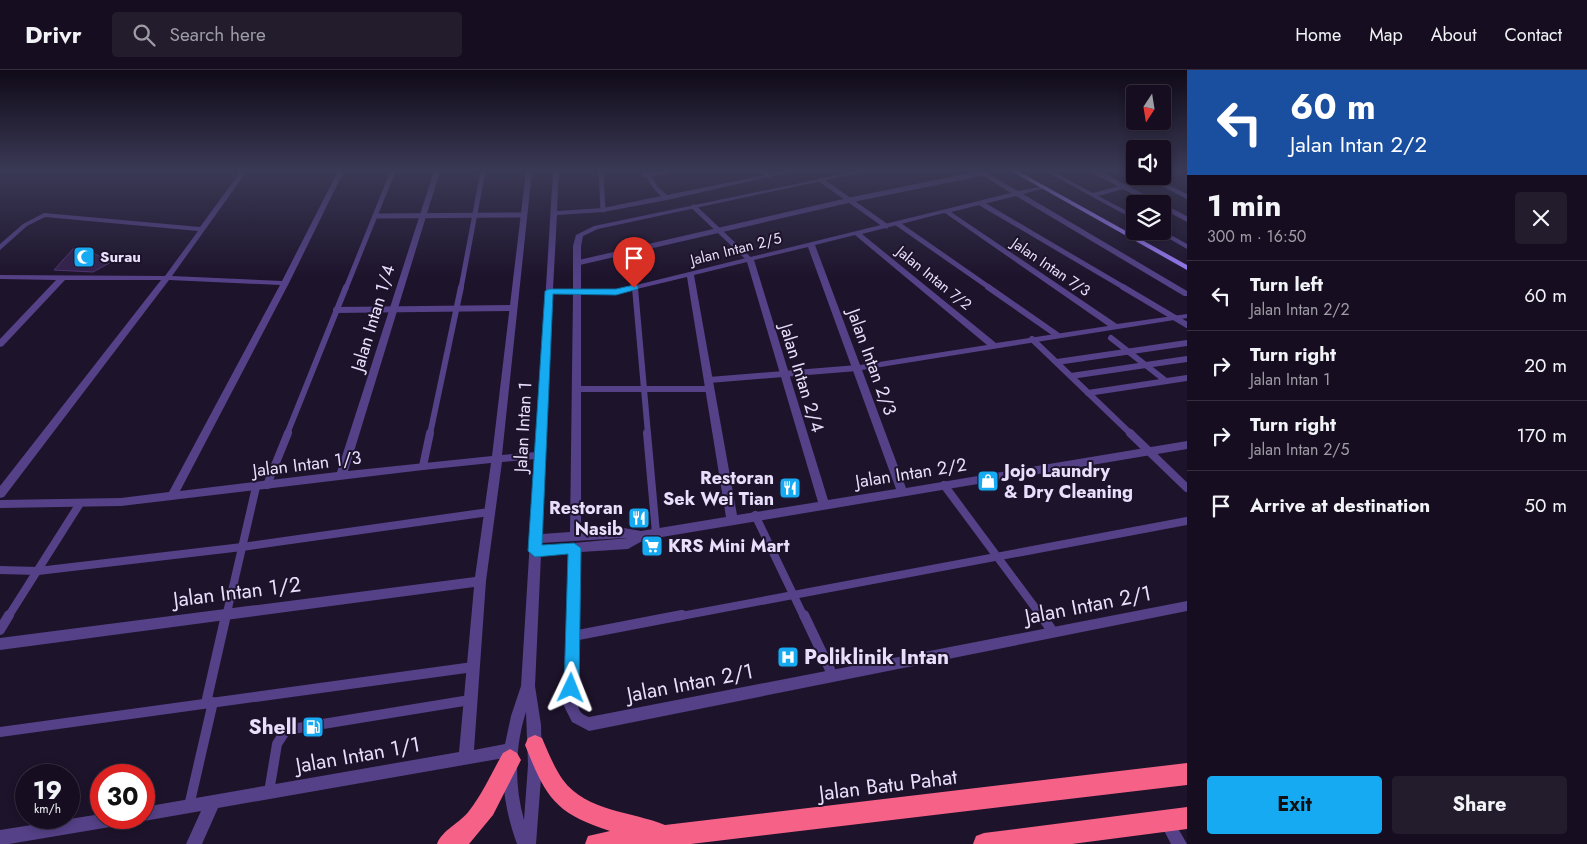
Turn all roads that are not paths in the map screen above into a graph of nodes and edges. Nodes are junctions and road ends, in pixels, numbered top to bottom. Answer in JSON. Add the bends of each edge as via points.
{"nodes":[{"id":1,"x":218,"y":207,"type":"edge"},
{"id":2,"x":323,"y":207,"type":"edge"},
{"id":3,"x":379,"y":207,"type":"edge"},
{"id":4,"x":425,"y":207,"type":"edge"},
{"id":5,"x":477,"y":207,"type":"edge"},
{"id":6,"x":525,"y":207,"type":"edge"},
{"id":7,"x":553,"y":207,"type":"edge"},
{"id":8,"x":618,"y":207,"type":"edge"},
{"id":9,"x":694,"y":207,"type":"joint"},
{"id":10,"x":819,"y":207,"type":"edge"},
{"id":11,"x":860,"y":207,"type":"edge"},
{"id":12,"x":968,"y":207,"type":"edge"},
{"id":13,"x":987,"y":207,"type":"edge"},
{"id":14,"x":1043,"y":207,"type":"edge"},
{"id":15,"x":1080,"y":207,"type":"edge"},
{"id":16,"x":603,"y":210,"type":"joint"},
{"id":17,"x":1171,"y":211,"type":"edge"},
{"id":18,"x":947,"y":212,"type":"junction"},
{"id":19,"x":553,"y":213,"type":"junction"},
{"id":20,"x":476,"y":215,"type":"junction"},
{"id":21,"x":524,"y":215,"type":"junction"},
{"id":22,"x":375,"y":216,"type":"junction"},
{"id":23,"x":422,"y":216,"type":"junction"},
{"id":24,"x":1187,"y":220,"type":"edge"},
{"id":25,"x":898,"y":224,"type":"junction"},
{"id":26,"x":886,"y":226,"type":"junction"},
{"id":27,"x":203,"y":229,"type":"junction"},
{"id":28,"x":720,"y":230,"type":"junction"},
{"id":29,"x":857,"y":233,"type":"junction"},
{"id":30,"x":1171,"y":238,"type":"edge"},
{"id":31,"x":811,"y":244,"type":"junction"},
{"id":32,"x":1187,"y":247,"type":"edge"},
{"id":33,"x":0,"y":248,"type":"edge"},
{"id":34,"x":750,"y":260,"type":"junction"},
{"id":35,"x":577,"y":263,"type":"junction"},
{"id":36,"x":1187,"y":268,"type":"edge"},
{"id":37,"x":690,"y":274,"type":"junction"},
{"id":38,"x":0,"y":276,"type":"edge"},
{"id":39,"x":62,"y":277,"type":"junction"},
{"id":40,"x":167,"y":278,"type":"junction"},
{"id":41,"x":285,"y":283,"type":"junction"},
{"id":42,"x":634,"y":288,"type":"junction"},
{"id":43,"x":549,"y":291,"type":"junction"},
{"id":44,"x":577,"y":293,"type":"junction"},
{"id":45,"x":1187,"y":294,"type":"edge"},
{"id":46,"x":457,"y":308,"type":"junction"},
{"id":47,"x":514,"y":308,"type":"junction"},
{"id":48,"x":336,"y":310,"type":"junction"},
{"id":49,"x":392,"y":310,"type":"junction"},
{"id":50,"x":1187,"y":316,"type":"edge"},
{"id":51,"x":1172,"y":318,"type":"junction"},
{"id":52,"x":1187,"y":326,"type":"edge"},
{"id":53,"x":1115,"y":327,"type":"junction"},
{"id":54,"x":1057,"y":335,"type":"junction"},
{"id":55,"x":1111,"y":338,"type":"dead end"},
{"id":56,"x":1032,"y":339,"type":"junction"},
{"id":57,"x":1187,"y":343,"type":"edge"},
{"id":58,"x":0,"y":344,"type":"edge"},
{"id":59,"x":993,"y":345,"type":"junction"},
{"id":60,"x":1130,"y":352,"type":"junction"},
{"id":61,"x":1187,"y":358,"type":"edge"},
{"id":62,"x":1056,"y":362,"type":"junction"},
{"id":63,"x":1146,"y":365,"type":"junction"},
{"id":64,"x":857,"y":368,"type":"junction"},
{"id":65,"x":784,"y":373,"type":"junction"},
{"id":66,"x":1071,"y":376,"type":"junction"},
{"id":67,"x":1187,"y":378,"type":"edge"},
{"id":68,"x":1166,"y":381,"type":"junction"},
{"id":69,"x":710,"y":384,"type":"junction"},
{"id":70,"x":577,"y":389,"type":"junction"},
{"id":71,"x":643,"y":389,"type":"junction"},
{"id":72,"x":1088,"y":393,"type":"junction"},
{"id":73,"x":1187,"y":445,"type":"edge"},
{"id":74,"x":1149,"y":452,"type":"junction"},
{"id":75,"x":540,"y":455,"type":"junction"},
{"id":76,"x":497,"y":459,"type":"junction"},
{"id":77,"x":423,"y":466,"type":"junction"},
{"id":78,"x":341,"y":476,"type":"junction"},
{"id":79,"x":944,"y":485,"type":"junction"},
{"id":80,"x":261,"y":486,"type":"junction"},
{"id":81,"x":1187,"y":488,"type":"edge"},
{"id":82,"x":902,"y":492,"type":"junction"},
{"id":83,"x":0,"y":494,"type":"edge"},
{"id":84,"x":172,"y":496,"type":"junction"},
{"id":85,"x":0,"y":504,"type":"edge"},
{"id":86,"x":78,"y":504,"type":"junction"},
{"id":87,"x":824,"y":504,"type":"junction"},
{"id":88,"x":489,"y":512,"type":"junction"},
{"id":89,"x":755,"y":515,"type":"junction"},
{"id":90,"x":732,"y":520,"type":"junction"},
{"id":91,"x":1187,"y":521,"type":"edge"},
{"id":92,"x":656,"y":533,"type":"junction"},
{"id":93,"x":536,"y":539,"type":"junction"},
{"id":94,"x":575,"y":543,"type":"junction"},
{"id":95,"x":242,"y":547,"type":"junction"},
{"id":96,"x":535,"y":551,"type":"junction"},
{"id":97,"x":997,"y":557,"type":"junction"},
{"id":98,"x":0,"y":570,"type":"edge"},
{"id":99,"x":38,"y":571,"type":"junction"},
{"id":100,"x":480,"y":581,"type":"junction"},
{"id":101,"x":794,"y":594,"type":"junction"},
{"id":102,"x":1187,"y":606,"type":"edge"},
{"id":103,"x":226,"y":614,"type":"junction"},
{"id":104,"x":0,"y":630,"type":"edge"},
{"id":105,"x":1054,"y":632,"type":"junction"},
{"id":106,"x":573,"y":636,"type":"junction"},
{"id":107,"x":0,"y":644,"type":"edge"},
{"id":108,"x":473,"y":667,"type":"junction"},
{"id":109,"x":834,"y":676,"type":"junction"},
{"id":110,"x":528,"y":686,"type":"junction"},
{"id":111,"x":470,"y":700,"type":"junction"},
{"id":112,"x":209,"y":703,"type":"junction"},
{"id":113,"x":0,"y":732,"type":"edge"},
{"id":114,"x":535,"y":745,"type":"junction"},
{"id":115,"x":511,"y":755,"type":"junction"},
{"id":116,"x":466,"y":757,"type":"junction"},
{"id":117,"x":1187,"y":774,"type":"edge"},
{"id":118,"x":269,"y":792,"type":"junction"},
{"id":119,"x":213,"y":802,"type":"junction"},
{"id":120,"x":190,"y":806,"type":"junction"},
{"id":121,"x":155,"y":812,"type":"edge"},
{"id":122,"x":1176,"y":820,"type":"edge"},
{"id":123,"x":90,"y":823,"type":"edge"},
{"id":124,"x":666,"y":836,"type":"junction"},
{"id":125,"x":0,"y":838,"type":"edge"},
{"id":126,"x":194,"y":844,"type":"edge"},
{"id":127,"x":448,"y":844,"type":"edge"},
{"id":128,"x":526,"y":844,"type":"edge"},
{"id":129,"x":596,"y":844,"type":"edge"},
{"id":130,"x":984,"y":844,"type":"edge"},
{"id":131,"x":1180,"y":844,"type":"edge"}],
"edges":[{"from":1,"to":27,"type":"street"},
{"from":2,"to":41,"type":"street"},
{"from":3,"to":22,"type":"lane"},
{"from":4,"to":23,"type":"street","name":"Jalan Intan 1/4"},
{"from":5,"to":20,"type":"lane"},
{"from":6,"to":21,"type":"street","name":"Jalan Intan 1"},
{"from":7,"to":19,"type":"street","name":"Jalan Intan 1"},
{"from":8,"to":16,"type":"street"},
{"from":9,"to":28,"type":"lane"},
{"from":9,"to":35,"type":"street","via":[[587,230],[580,235]]},
{"from":10,"to":28,"type":"lane"},
{"from":11,"to":26,"type":"lane"},
{"from":12,"to":18,"type":"street","name":"Jalan Intan 2/5"},
{"from":13,"to":51,"type":"lane"},
{"from":14,"to":45,"type":"street"},
{"from":15,"to":36,"type":"street"},
{"from":16,"to":19,"type":"street"},
{"from":17,"to":24,"type":"lane"},
{"from":18,"to":25,"type":"street","name":"Jalan Intan 2/5"},
{"from":18,"to":53,"type":"street","name":"Jalan Intan 7/3"},
{"from":19,"to":43,"type":"street","name":"Jalan Intan 1"},
{"from":20,"to":21,"type":"lane"},
{"from":20,"to":23,"type":"lane"},
{"from":20,"to":46,"type":"lane"},
{"from":21,"to":47,"type":"street","name":"Jalan Intan 1"},
{"from":22,"to":23,"type":"lane"},
{"from":22,"to":48,"type":"lane"},
{"from":23,"to":49,"type":"street","name":"Jalan Intan 1/4"},
{"from":25,"to":26,"type":"street","name":"Jalan Intan 2/5"},
{"from":25,"to":54,"type":"lane"},
{"from":26,"to":29,"type":"street","name":"Jalan Intan 2/5"},
{"from":27,"to":33,"type":"street","via":[[48,215],[30,222]]},
{"from":27,"to":40,"type":"street"},
{"from":28,"to":34,"type":"lane"},
{"from":28,"to":35,"type":"lane"},
{"from":29,"to":31,"type":"street","name":"Jalan Intan 2/5"},
{"from":29,"to":59,"type":"street","name":"Jalan Intan 7/2"},
{"from":30,"to":32,"type":"street"},
{"from":31,"to":34,"type":"street","name":"Jalan Intan 2/5"},
{"from":31,"to":64,"type":"street","name":"Jalan Intan 2/3"},
{"from":34,"to":37,"type":"street","name":"Jalan Intan 2/5"},
{"from":34,"to":65,"type":"street","name":"Jalan Intan 2/4"},
{"from":35,"to":44,"type":"street"},
{"from":37,"to":42,"type":"street","name":"Jalan Intan 2/5"},
{"from":37,"to":69,"type":"street"},
{"from":38,"to":39,"type":"street"},
{"from":39,"to":40,"type":"street"},
{"from":39,"to":58,"type":"street"},
{"from":40,"to":41,"type":"street"},
{"from":40,"to":83,"type":"street"},
{"from":41,"to":84,"type":"street"},
{"from":42,"to":44,"type":"street","name":"Jalan Intan 2/5"},
{"from":42,"to":71,"type":"lane"},
{"from":43,"to":44,"type":"street","name":"Jalan Intan 2/5"},
{"from":43,"to":75,"type":"street","name":"Jalan Intan 1"},
{"from":44,"to":70,"type":"street"},
{"from":46,"to":47,"type":"lane"},
{"from":46,"to":49,"type":"lane"},
{"from":46,"to":77,"type":"lane"},
{"from":47,"to":76,"type":"street","name":"Jalan Intan 1"},
{"from":48,"to":49,"type":"lane"},
{"from":48,"to":80,"type":"lane"},
{"from":49,"to":78,"type":"street","name":"Jalan Intan 1/4"},
{"from":50,"to":51,"type":"street"},
{"from":51,"to":52,"type":"lane"},
{"from":51,"to":53,"type":"street"},
{"from":53,"to":54,"type":"street"},
{"from":54,"to":56,"type":"street"},
{"from":55,"to":60,"type":"lane"},
{"from":56,"to":59,"type":"street"},
{"from":56,"to":62,"type":"lane"},
{"from":57,"to":60,"type":"lane"},
{"from":59,"to":64,"type":"street"},
{"from":60,"to":62,"type":"lane"},
{"from":60,"to":63,"type":"lane"},
{"from":61,"to":63,"type":"lane"},
{"from":62,"to":66,"type":"lane"},
{"from":63,"to":66,"type":"lane"},
{"from":63,"to":68,"type":"lane"},
{"from":64,"to":65,"type":"lane"},
{"from":64,"to":82,"type":"street","name":"Jalan Intan 2/3"},
{"from":65,"to":69,"type":"lane"},
{"from":65,"to":87,"type":"street","name":"Jalan Intan 2/4"},
{"from":66,"to":72,"type":"lane"},
{"from":67,"to":68,"type":"lane"},
{"from":68,"to":72,"type":"lane"},
{"from":69,"to":71,"type":"lane"},
{"from":69,"to":90,"type":"street"},
{"from":70,"to":71,"type":"lane"},
{"from":70,"to":94,"type":"street"},
{"from":71,"to":92,"type":"lane"},
{"from":72,"to":74,"type":"lane"},
{"from":73,"to":74,"type":"street","name":"Jalan Intan 2/2"},
{"from":74,"to":79,"type":"street","name":"Jalan Intan 2/2"},
{"from":74,"to":81,"type":"lane"},
{"from":75,"to":76,"type":"street","name":"Jalan Intan 1/3"},
{"from":75,"to":93,"type":"street","name":"Jalan Intan 1"},
{"from":76,"to":77,"type":"street","name":"Jalan Intan 1/3"},
{"from":76,"to":88,"type":"street","name":"Jalan Intan 1"},
{"from":77,"to":78,"type":"street","name":"Jalan Intan 1/3"},
{"from":78,"to":80,"type":"street","name":"Jalan Intan 1/3"},
{"from":79,"to":82,"type":"street","name":"Jalan Intan 2/2"},
{"from":79,"to":97,"type":"lane"},
{"from":80,"to":84,"type":"street","name":"Jalan Intan 1/3"},
{"from":80,"to":95,"type":"lane"},
{"from":82,"to":87,"type":"street","name":"Jalan Intan 2/2"},
{"from":84,"to":86,"type":"street","name":"Jalan Intan 1/3"},
{"from":85,"to":86,"type":"street","name":"Jalan Intan 1/3"},
{"from":86,"to":99,"type":"lane"},
{"from":87,"to":89,"type":"street","name":"Jalan Intan 2/2"},
{"from":88,"to":95,"type":"lane"},
{"from":88,"to":100,"type":"street","name":"Jalan Intan 1"},
{"from":89,"to":90,"type":"street","name":"Jalan Intan 2/2"},
{"from":89,"to":101,"type":"lane"},
{"from":90,"to":92,"type":"street","name":"Jalan Intan 2/2"},
{"from":91,"to":97,"type":"lane"},
{"from":92,"to":94,"type":"street","name":"Jalan Intan 2/2","via":[[641,536],[628,544]]},
{"from":93,"to":94,"type":"street","name":"Jalan Intan 2/2"},
{"from":93,"to":96,"type":"street","name":"Jalan Intan 1"},
{"from":94,"to":96,"type":"street","name":"Jalan Intan 2/2"},
{"from":94,"to":106,"type":"street","name":"Jalan Intan 2/1"},
{"from":95,"to":99,"type":"lane"},
{"from":95,"to":103,"type":"lane"},
{"from":96,"to":110,"type":"street","name":"Jalan Intan 1"},
{"from":97,"to":101,"type":"lane"},
{"from":97,"to":105,"type":"lane"},
{"from":98,"to":99,"type":"lane"},
{"from":99,"to":104,"type":"lane"},
{"from":100,"to":103,"type":"street","name":"Jalan Intan 1/2"},
{"from":100,"to":108,"type":"street","name":"Jalan Intan 1"},
{"from":101,"to":106,"type":"lane"},
{"from":101,"to":109,"type":"lane"},
{"from":102,"to":105,"type":"street","name":"Jalan Intan 2/1"},
{"from":103,"to":107,"type":"street","name":"Jalan Intan 1/2"},
{"from":103,"to":112,"type":"lane"},
{"from":105,"to":109,"type":"street","name":"Jalan Intan 2/1"},
{"from":106,"to":109,"type":"street","name":"Jalan Intan 2/1","via":[[572,714],[589,724]]},
{"from":108,"to":111,"type":"street","name":"Jalan Intan 1"},
{"from":108,"to":112,"type":"lane"},
{"from":110,"to":114,"type":"street","name":"Jalan Intan 1","via":[[534,714]]},
{"from":110,"to":115,"type":"street","name":"Jalan Intan 1","via":[[518,710]]},
{"from":111,"to":116,"type":"street","name":"Jalan Intan 1"},
{"from":111,"to":118,"type":"lane","via":[[286,730],[277,744]]},
{"from":112,"to":113,"type":"lane"},
{"from":112,"to":120,"type":"lane"},
{"from":114,"to":124,"type":"highway","via":[[560,794],[590,813]]},
{"from":114,"to":128,"type":"street","name":"Jalan Intan 1","via":[[533,804]]},
{"from":115,"to":116,"type":"street","name":"Jalan Intan 1/1"},
{"from":115,"to":127,"type":"highway","via":[[479,819],[459,839]]},
{"from":115,"to":128,"type":"street","name":"Jalan Intan 1","via":[[513,810]]},
{"from":116,"to":118,"type":"street","name":"Jalan Intan 1/1"},
{"from":117,"to":124,"type":"highway","name":"Jalan Batu Pahat"},
{"from":118,"to":119,"type":"street","name":"Jalan Intan 1/1"},
{"from":119,"to":120,"type":"street","name":"Jalan Intan 1/1"},
{"from":119,"to":126,"type":"street"},
{"from":120,"to":121,"type":"street","name":"Jalan Intan 1/1"},
{"from":122,"to":130,"type":"highway"},
{"from":122,"to":131,"type":"street"},
{"from":123,"to":125,"type":"street"},
{"from":124,"to":129,"type":"highway","name":"Jalan Batu Pahat"}]}
